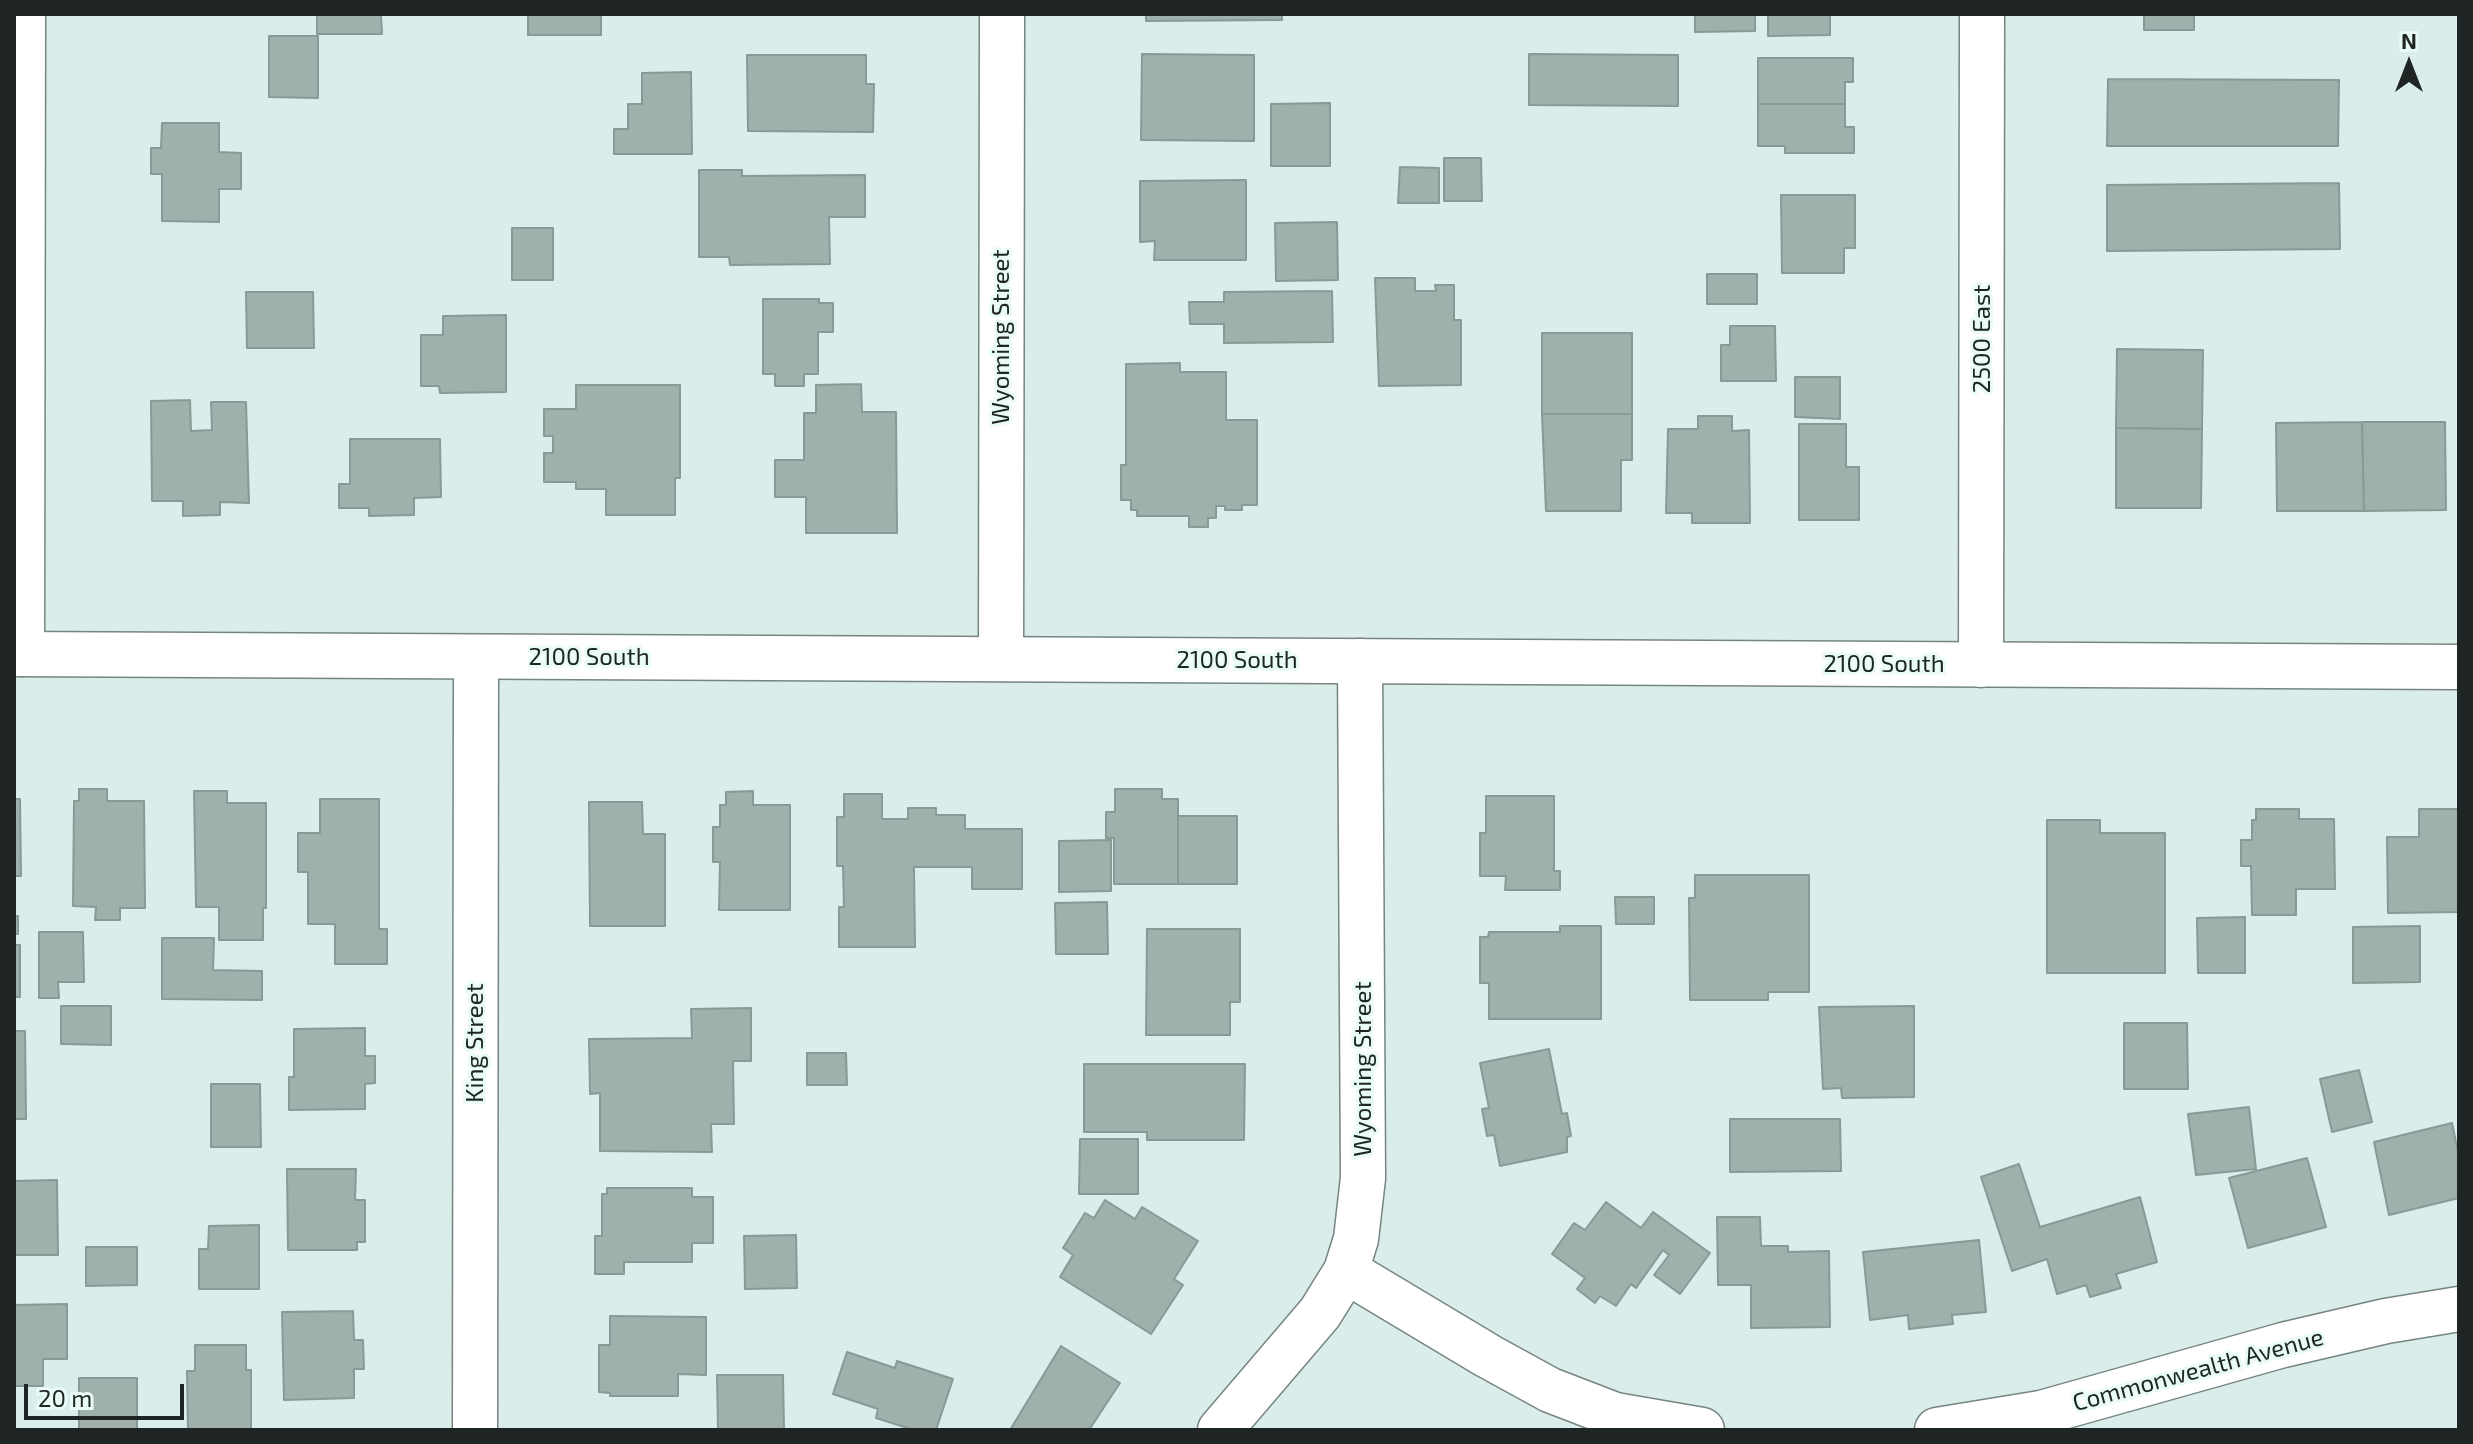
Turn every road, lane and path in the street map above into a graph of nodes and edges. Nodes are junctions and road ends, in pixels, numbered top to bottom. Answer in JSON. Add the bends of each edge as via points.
{"nodes":[{"id":1,"x":23,"y":14,"type":"edge"},
{"id":2,"x":1002,"y":14,"type":"edge"},
{"id":3,"x":1982,"y":14,"type":"edge"},
{"id":4,"x":18,"y":654,"type":"edge"},
{"id":5,"x":476,"y":657,"type":"junction"},
{"id":6,"x":1001,"y":659,"type":"junction"},
{"id":7,"x":1360,"y":661,"type":"junction"},
{"id":8,"x":1981,"y":665,"type":"junction"},
{"id":9,"x":2459,"y":667,"type":"edge"},
{"id":10,"x":1346,"y":1271,"type":"junction"},
{"id":11,"x":2459,"y":1309,"type":"edge"},
{"id":12,"x":475,"y":1430,"type":"edge"},
{"id":13,"x":1220,"y":1430,"type":"edge"},
{"id":14,"x":1702,"y":1430,"type":"edge"},
{"id":15,"x":1937,"y":1430,"type":"edge"}],
"edges":[{"from":1,"to":4,"type":"street"},
{"from":2,"to":6,"type":"street","name":"Wyoming Street"},
{"from":3,"to":8,"type":"street","name":"2500 East"},
{"from":4,"to":5,"type":"street","name":"2100 South"},
{"from":5,"to":6,"type":"street","name":"2100 South"},
{"from":5,"to":12,"type":"street","name":"King Street"},
{"from":6,"to":7,"type":"street","name":"2100 South"},
{"from":7,"to":8,"type":"street","name":"2100 South"},
{"from":7,"to":10,"type":"street","name":"Wyoming Street","via":[[1363,1178],[1356,1239]]},
{"from":8,"to":9,"type":"street","name":"2100 South"},
{"from":10,"to":13,"type":"street","name":"Wyoming Street","via":[[1320,1313]]},
{"from":10,"to":14,"type":"street","via":[[1550,1390],[1615,1415]]},
{"from":11,"to":15,"type":"street","name":"Commonwealth Avenue","via":[[2283,1345],[2041,1413]]}]}
